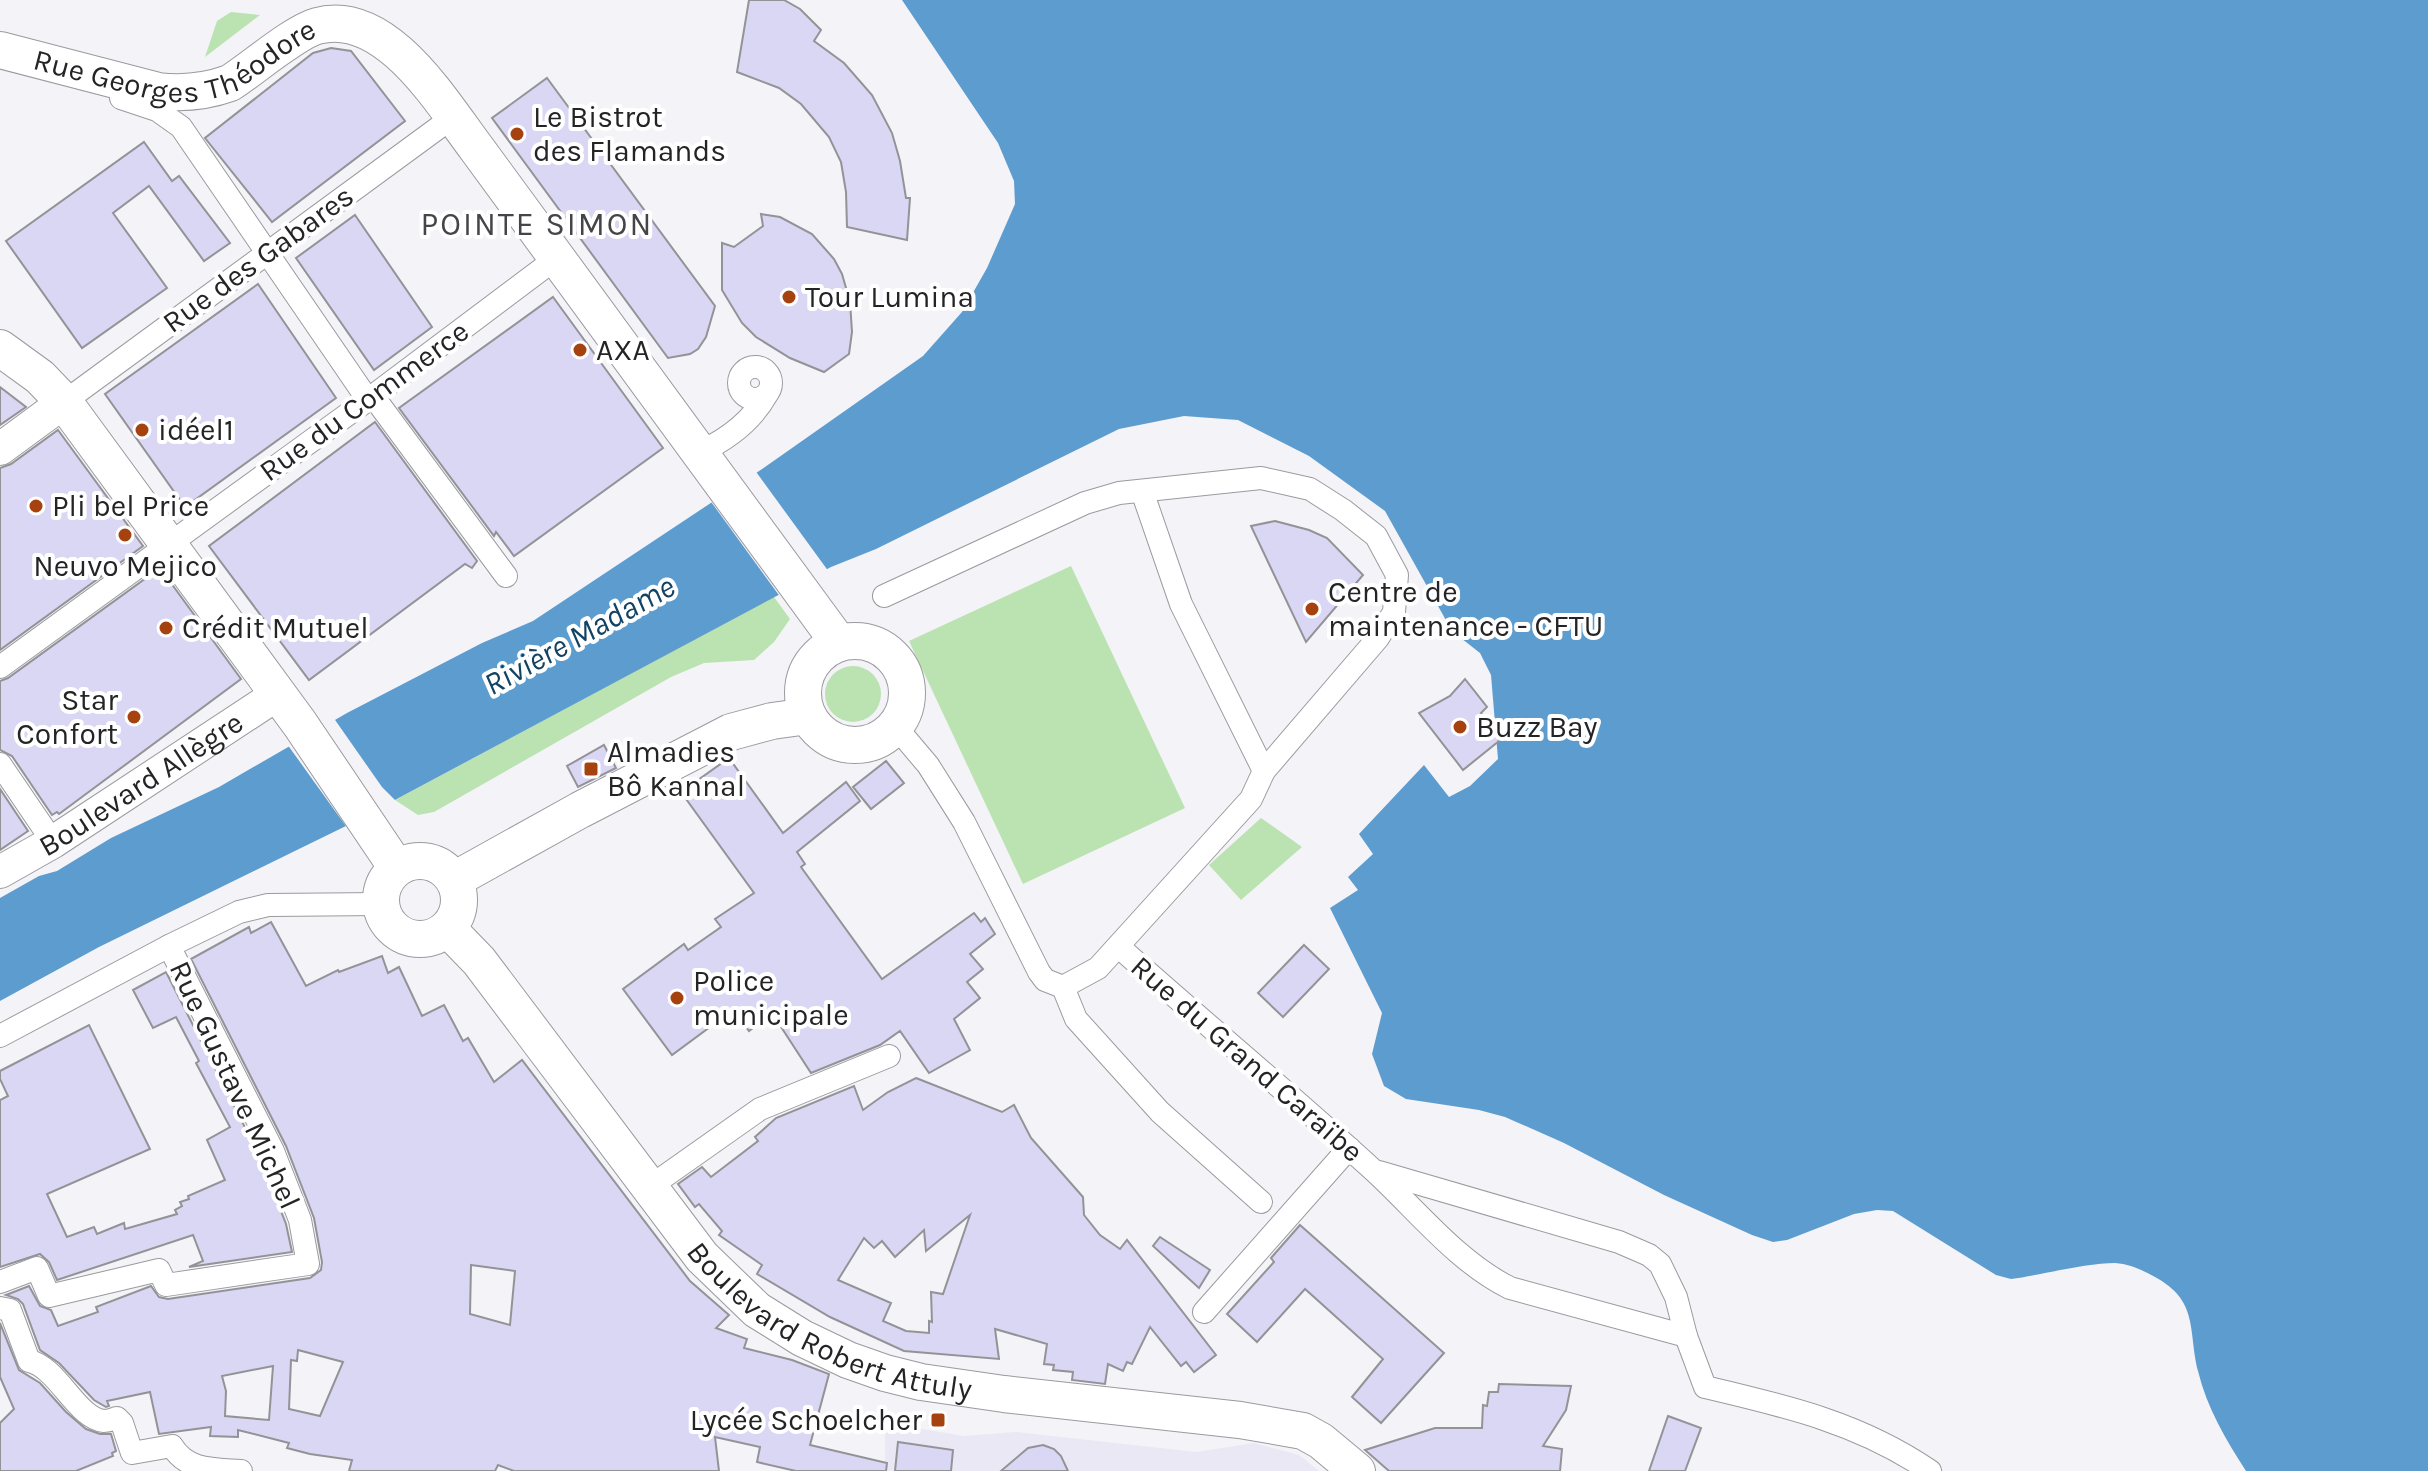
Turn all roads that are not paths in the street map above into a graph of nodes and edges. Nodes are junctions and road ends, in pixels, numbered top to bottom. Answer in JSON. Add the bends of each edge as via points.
{"nodes":[{"id":1,"x":0,"y":50,"type":"edge"},
{"id":2,"x":0,"y":66,"type":"edge"},
{"id":3,"x":453,"y":117,"type":"junction"},
{"id":4,"x":267,"y":251,"type":"junction"},
{"id":5,"x":558,"y":257,"type":"junction"},
{"id":6,"x":0,"y":348,"type":"edge"},
{"id":7,"x":371,"y":398,"type":"junction"},
{"id":8,"x":64,"y":402,"type":"junction"},
{"id":9,"x":712,"y":446,"type":"junction"},
{"id":10,"x":0,"y":449,"type":"edge"},
{"id":11,"x":1142,"y":491,"type":"junction"},
{"id":12,"x":170,"y":544,"type":"junction"},
{"id":13,"x":506,"y":576,"type":"dead end"},
{"id":14,"x":884,"y":596,"type":"dead end"},
{"id":15,"x":839,"y":643,"type":"junction"},
{"id":16,"x":0,"y":667,"type":"edge"},
{"id":17,"x":278,"y":694,"type":"junction"},
{"id":18,"x":808,"y":716,"type":"junction"},
{"id":19,"x":895,"y":726,"type":"junction"},
{"id":20,"x":0,"y":764,"type":"edge"},
{"id":21,"x":1264,"y":771,"type":"junction"},
{"id":22,"x":53,"y":842,"type":"junction"},
{"id":23,"x":397,"y":868,"type":"junction"},
{"id":24,"x":0,"y":872,"type":"edge"},
{"id":25,"x":454,"y":880,"type":"junction"},
{"id":26,"x":381,"y":904,"type":"junction"},
{"id":27,"x":448,"y":929,"type":"junction"},
{"id":28,"x":169,"y":946,"type":"junction"},
{"id":29,"x":1119,"y":947,"type":"junction"},
{"id":30,"x":1063,"y":987,"type":"junction"},
{"id":31,"x":0,"y":1036,"type":"edge"},
{"id":32,"x":889,"y":1056,"type":"dead end"},
{"id":33,"x":1349,"y":1148,"type":"junction"},
{"id":34,"x":1374,"y":1171,"type":"junction"},
{"id":35,"x":648,"y":1188,"type":"junction"},
{"id":36,"x":1261,"y":1202,"type":"dead end"},
{"id":37,"x":0,"y":1282,"type":"edge"},
{"id":38,"x":0,"y":1308,"type":"edge"},
{"id":39,"x":1204,"y":1312,"type":"dead end"},
{"id":40,"x":1686,"y":1336,"type":"junction"},
{"id":41,"x":241,"y":1471,"type":"edge"},
{"id":42,"x":1357,"y":1471,"type":"edge"},
{"id":43,"x":1930,"y":1471,"type":"edge"}],
"edges":[{"from":1,"to":3,"type":"main road","name":"Rue Georges Théodore","via":[[184,93],[230,83],[314,27],[350,25],[383,39]]},
{"from":2,"to":4,"type":"street","via":[[123,99],[170,119],[188,136]]},
{"from":3,"to":4,"type":"street","name":"Rue des Gabares"},
{"from":3,"to":5,"type":"main road","name":"Rue Georges Théodore"},
{"from":4,"to":7,"type":"street"},
{"from":4,"to":8,"type":"street","name":"Rue des Gabares"},
{"from":5,"to":7,"type":"street","name":"Rue du Commerce"},
{"from":5,"to":9,"type":"main road","name":"Rue Georges Théodore"},
{"from":6,"to":8,"type":"main road"},
{"from":7,"to":12,"type":"street","name":"Rue du Commerce"},
{"from":7,"to":13,"type":"street"},
{"from":8,"to":10,"type":"main road"},
{"from":8,"to":12,"type":"main road"},
{"from":9,"to":9,"type":"street","via":[[748,421],[771,390],[771,379],[760,368],[741,375],[741,390]]},
{"from":9,"to":15,"type":"main road","name":"Rue Georges Théodore","via":[[724,485]]},
{"from":11,"to":14,"type":"street","via":[[1085,503]]},
{"from":11,"to":21,"type":"street","via":[[1181,604]]},
{"from":11,"to":21,"type":"street","via":[[1261,478],[1310,489],[1376,536],[1397,575],[1394,612],[1378,638]]},
{"from":12,"to":16,"type":"street","name":"Rue du Commerce"},
{"from":12,"to":17,"type":"main road"},
{"from":15,"to":18,"type":"main road","via":[[812,664],[805,680]]},
{"from":15,"to":19,"type":"main road","via":[[872,644],[898,664],[907,696]]},
{"from":17,"to":22,"type":"main road","name":"Boulevard Allègre"},
{"from":17,"to":23,"type":"main road"},
{"from":18,"to":19,"type":"main road","via":[[833,740],[850,745],[883,738]]},
{"from":18,"to":25,"type":"main road","via":[[731,732]]},
{"from":19,"to":30,"type":"street","via":[[928,765],[964,822],[1039,972]]},
{"from":20,"to":22,"type":"street"},
{"from":21,"to":29,"type":"street","via":[[1251,799]]},
{"from":22,"to":24,"type":"main road","name":"Boulevard Allègre"},
{"from":23,"to":25,"type":"main road","via":[[422,860],[435,863]]},
{"from":23,"to":26,"type":"main road","via":[[384,883]]},
{"from":25,"to":27,"type":"main road","via":[[459,911]]},
{"from":26,"to":27,"type":"main road","via":[[391,927],[413,939]]},
{"from":26,"to":28,"type":"street","via":[[268,905],[239,912]]},
{"from":27,"to":35,"type":"main road","name":"Boulevard Robert Attuly","via":[[479,961]]},
{"from":28,"to":31,"type":"street"},
{"from":28,"to":37,"type":"street","name":"Rue Gustave Michel","via":[[273,1151],[300,1220],[308,1264],[166,1285],[159,1270],[49,1296],[37,1268]]},
{"from":29,"to":30,"type":"street","via":[[1098,968]]},
{"from":29,"to":33,"type":"street","name":"Rue du Grand Caraïbe"},
{"from":30,"to":36,"type":"street","via":[[1076,1019],[1160,1112]]},
{"from":32,"to":35,"type":"street","via":[[760,1109]]},
{"from":33,"to":34,"type":"street","name":"Rue du Grand Caraïbe"},
{"from":33,"to":39,"type":"street"},
{"from":34,"to":40,"type":"street","name":"Rue du Grand Caraïbe","via":[[1494,1280]]},
{"from":34,"to":40,"type":"street","name":"Rue du Grand Caraïbe","via":[[1649,1255],[1667,1277]]},
{"from":35,"to":42,"type":"main road","name":"Boulevard Robert Attuly","via":[[702,1257],[757,1310],[848,1360],[921,1382],[1303,1431]]},
{"from":38,"to":41,"type":"street","via":[[10,1310],[29,1361],[59,1382],[87,1413],[104,1421],[117,1418],[132,1453],[172,1446],[190,1466]]},
{"from":40,"to":43,"type":"street","via":[[1705,1387],[1834,1420]]}]}
